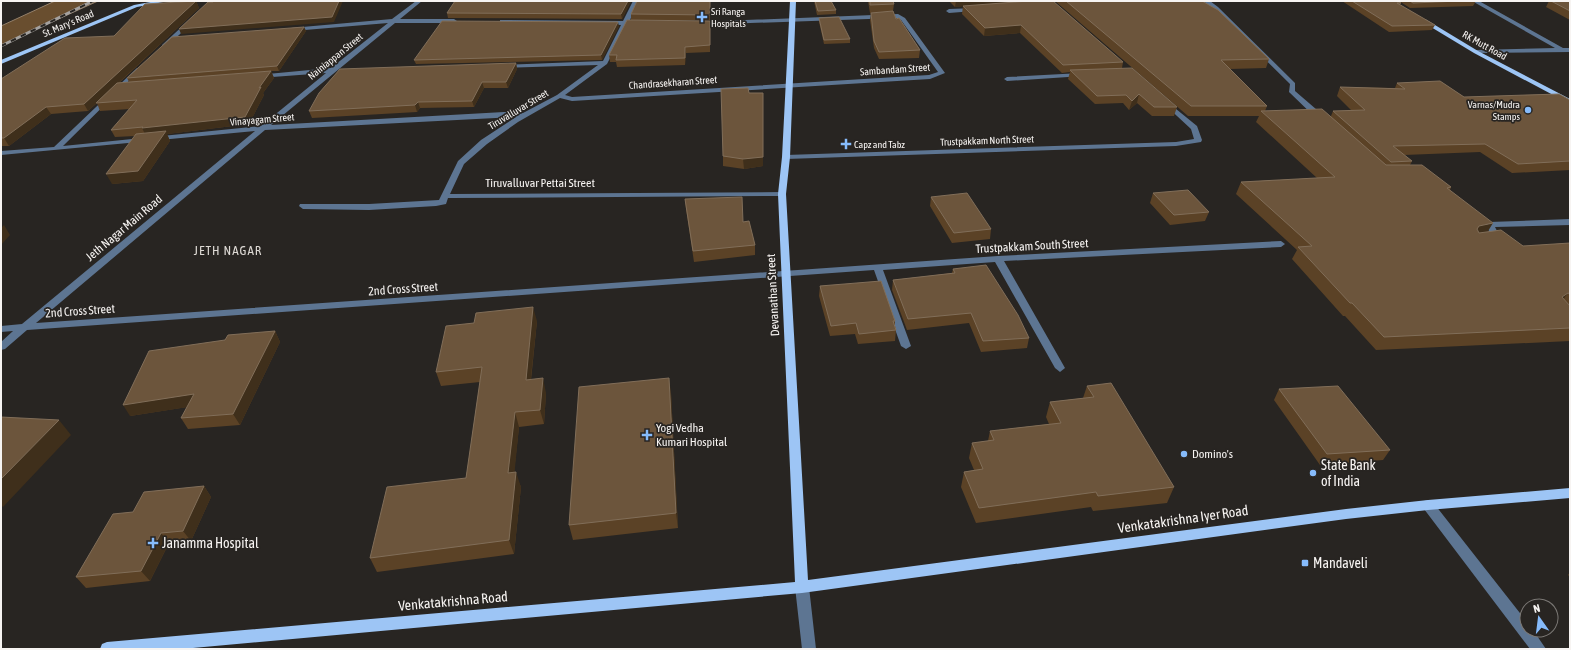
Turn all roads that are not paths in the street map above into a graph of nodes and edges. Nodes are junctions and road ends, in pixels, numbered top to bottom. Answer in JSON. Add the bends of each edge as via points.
{"nodes":[{"id":1,"x":166,"y":1,"type":"edge"},
{"id":2,"x":420,"y":1,"type":"edge"},
{"id":3,"x":636,"y":1,"type":"edge"},
{"id":4,"x":793,"y":1,"type":"edge"},
{"id":5,"x":1206,"y":1,"type":"edge"},
{"id":6,"x":1475,"y":1,"type":"edge"},
{"id":7,"x":980,"y":9,"type":"edge"},
{"id":8,"x":949,"y":11,"type":"dead end"},
{"id":9,"x":195,"y":17,"type":"edge"},
{"id":10,"x":1418,"y":17,"type":"edge"},
{"id":11,"x":791,"y":20,"type":"junction"},
{"id":12,"x":395,"y":21,"type":"junction"},
{"id":13,"x":458,"y":21,"type":"edge"},
{"id":14,"x":497,"y":21,"type":"edge"},
{"id":15,"x":624,"y":24,"type":"junction"},
{"id":16,"x":648,"y":24,"type":"edge"},
{"id":17,"x":688,"y":24,"type":"edge"},
{"id":18,"x":284,"y":29,"type":"edge"},
{"id":19,"x":181,"y":37,"type":"edge"},
{"id":20,"x":173,"y":38,"type":"junction"},
{"id":21,"x":1562,"y":50,"type":"junction"},
{"id":22,"x":1570,"y":50,"type":"edge"},
{"id":23,"x":156,"y":52,"type":"edge"},
{"id":24,"x":1476,"y":52,"type":"junction"},
{"id":25,"x":1,"y":62,"type":"edge"},
{"id":26,"x":605,"y":63,"type":"junction"},
{"id":27,"x":498,"y":66,"type":"edge"},
{"id":28,"x":140,"y":67,"type":"edge"},
{"id":29,"x":348,"y":69,"type":"edge"},
{"id":30,"x":333,"y":70,"type":"junction"},
{"id":31,"x":1092,"y":75,"type":"edge"},
{"id":32,"x":253,"y":76,"type":"edge"},
{"id":33,"x":1007,"y":79,"type":"dead end"},
{"id":34,"x":789,"y":85,"type":"junction"},
{"id":35,"x":134,"y":86,"type":"edge"},
{"id":36,"x":118,"y":87,"type":"junction"},
{"id":37,"x":559,"y":96,"type":"junction"},
{"id":38,"x":1160,"y":98,"type":"edge"},
{"id":39,"x":1570,"y":102,"type":"edge"},
{"id":40,"x":525,"y":115,"type":"junction"},
{"id":41,"x":1326,"y":122,"type":"edge"},
{"id":42,"x":264,"y":128,"type":"junction"},
{"id":43,"x":56,"y":149,"type":"junction"},
{"id":44,"x":1,"y":153,"type":"edge"},
{"id":45,"x":786,"y":157,"type":"junction"},
{"id":46,"x":782,"y":194,"type":"junction"},
{"id":47,"x":445,"y":196,"type":"junction"},
{"id":48,"x":303,"y":206,"type":"dead end"},
{"id":49,"x":1570,"y":222,"type":"edge"},
{"id":50,"x":1475,"y":242,"type":"edge"},
{"id":51,"x":1281,"y":244,"type":"dead end"},
{"id":52,"x":998,"y":259,"type":"junction"},
{"id":53,"x":878,"y":268,"type":"junction"},
{"id":54,"x":785,"y":275,"type":"junction"},
{"id":55,"x":23,"y":328,"type":"junction"},
{"id":56,"x":1,"y":329,"type":"edge"},
{"id":57,"x":906,"y":346,"type":"dead end"},
{"id":58,"x":1,"y":347,"type":"edge"},
{"id":59,"x":1060,"y":368,"type":"dead end"},
{"id":60,"x":1570,"y":493,"type":"edge"},
{"id":61,"x":1428,"y":505,"type":"junction"},
{"id":62,"x":802,"y":587,"type":"junction"},
{"id":63,"x":196,"y":644,"type":"edge"},
{"id":64,"x":107,"y":649,"type":"edge"},
{"id":65,"x":809,"y":649,"type":"edge"},
{"id":66,"x":1539,"y":649,"type":"edge"}],
"edges":[{"from":1,"to":25,"type":"main road","name":"St. Mary's Road","via":[[136,6]]},
{"from":2,"to":12,"type":"street","name":"Nainiappan Street"},
{"from":3,"to":15,"type":"street"},
{"from":4,"to":11,"type":"main road","name":"Devanathan Street"},
{"from":5,"to":41,"type":"street","via":[[1293,84],[1291,91]]},
{"from":6,"to":21,"type":"street"},
{"from":7,"to":8,"type":"street"},
{"from":9,"to":20,"type":"street"},
{"from":10,"to":24,"type":"main road","name":"RK Mutt Road"},
{"from":11,"to":17,"type":"street"},
{"from":11,"to":34,"type":"main road","name":"Devanathan Street"},
{"from":11,"to":34,"type":"street","name":"Sambandam Street","via":[[898,16],[903,18],[942,73],[930,77]]},
{"from":12,"to":13,"type":"street"},
{"from":12,"to":18,"type":"street"},
{"from":12,"to":30,"type":"street","name":"Nainiappan Street"},
{"from":14,"to":15,"type":"street"},
{"from":15,"to":16,"type":"street"},
{"from":15,"to":26,"type":"street"},
{"from":19,"to":20,"type":"street"},
{"from":20,"to":23,"type":"street"},
{"from":21,"to":22,"type":"street"},
{"from":21,"to":24,"type":"street"},
{"from":24,"to":39,"type":"main road","name":"RK Mutt Road"},
{"from":26,"to":27,"type":"street"},
{"from":26,"to":37,"type":"street","name":"Tiruvalluvar Street"},
{"from":28,"to":36,"type":"street"},
{"from":29,"to":30,"type":"street"},
{"from":30,"to":32,"type":"street"},
{"from":30,"to":42,"type":"street","name":"Nainiappan Street"},
{"from":31,"to":33,"type":"street"},
{"from":34,"to":37,"type":"street","name":"Chandrasekharan Street","via":[[572,99]]},
{"from":34,"to":45,"type":"main road","name":"Devanathan Street"},
{"from":35,"to":36,"type":"street"},
{"from":36,"to":43,"type":"street"},
{"from":37,"to":40,"type":"street","name":"Tiruvalluvar Street"},
{"from":38,"to":45,"type":"street","name":"Trustpakkam North Street","via":[[1194,128],[1198,140],[1190,143]]},
{"from":40,"to":42,"type":"street","name":"Vinayagam Street","via":[[504,114]]},
{"from":40,"to":47,"type":"street","name":"Tiruvalluvar Street","via":[[484,142],[461,163]]},
{"from":42,"to":43,"type":"street","name":"Vinayagam Street"},
{"from":42,"to":55,"type":"street","name":"Jeth Nagar Main Road"},
{"from":43,"to":44,"type":"street","name":"Vinayagam Street"},
{"from":45,"to":46,"type":"main road","name":"Devanathan Street"},
{"from":46,"to":47,"type":"street","name":"Tiruvalluvar Pettai Street"},
{"from":46,"to":54,"type":"main road","name":"Devanathan Street"},
{"from":47,"to":48,"type":"street","name":"Tiruvalluvar Pettai Street","via":[[443,202],[436,204]]},
{"from":49,"to":50,"type":"street","via":[[1486,223],[1493,231],[1490,238]]},
{"from":51,"to":52,"type":"street","name":"Trustpakkam South Street"},
{"from":52,"to":53,"type":"street","name":"Trustpakkam South Street"},
{"from":52,"to":59,"type":"street"},
{"from":53,"to":54,"type":"street","name":"Trustpakkam South Street"},
{"from":53,"to":57,"type":"street"},
{"from":54,"to":55,"type":"street","name":"2nd Cross Street"},
{"from":54,"to":62,"type":"main road","name":"Devanathan Street"},
{"from":55,"to":56,"type":"street","name":"2nd Cross Street"},
{"from":55,"to":58,"type":"street","name":"Jeth Nagar Main Road"},
{"from":60,"to":61,"type":"main road","name":"Venkatakrishna Iyer Road"},
{"from":61,"to":62,"type":"main road","name":"Venkatakrishna Iyer Road","via":[[1273,523]]},
{"from":61,"to":66,"type":"street"},
{"from":62,"to":63,"type":"main road","name":"Venkatakrishna Road"},
{"from":62,"to":65,"type":"street"},
{"from":63,"to":64,"type":"main road","name":"Venkatakrishna Road"}]}
